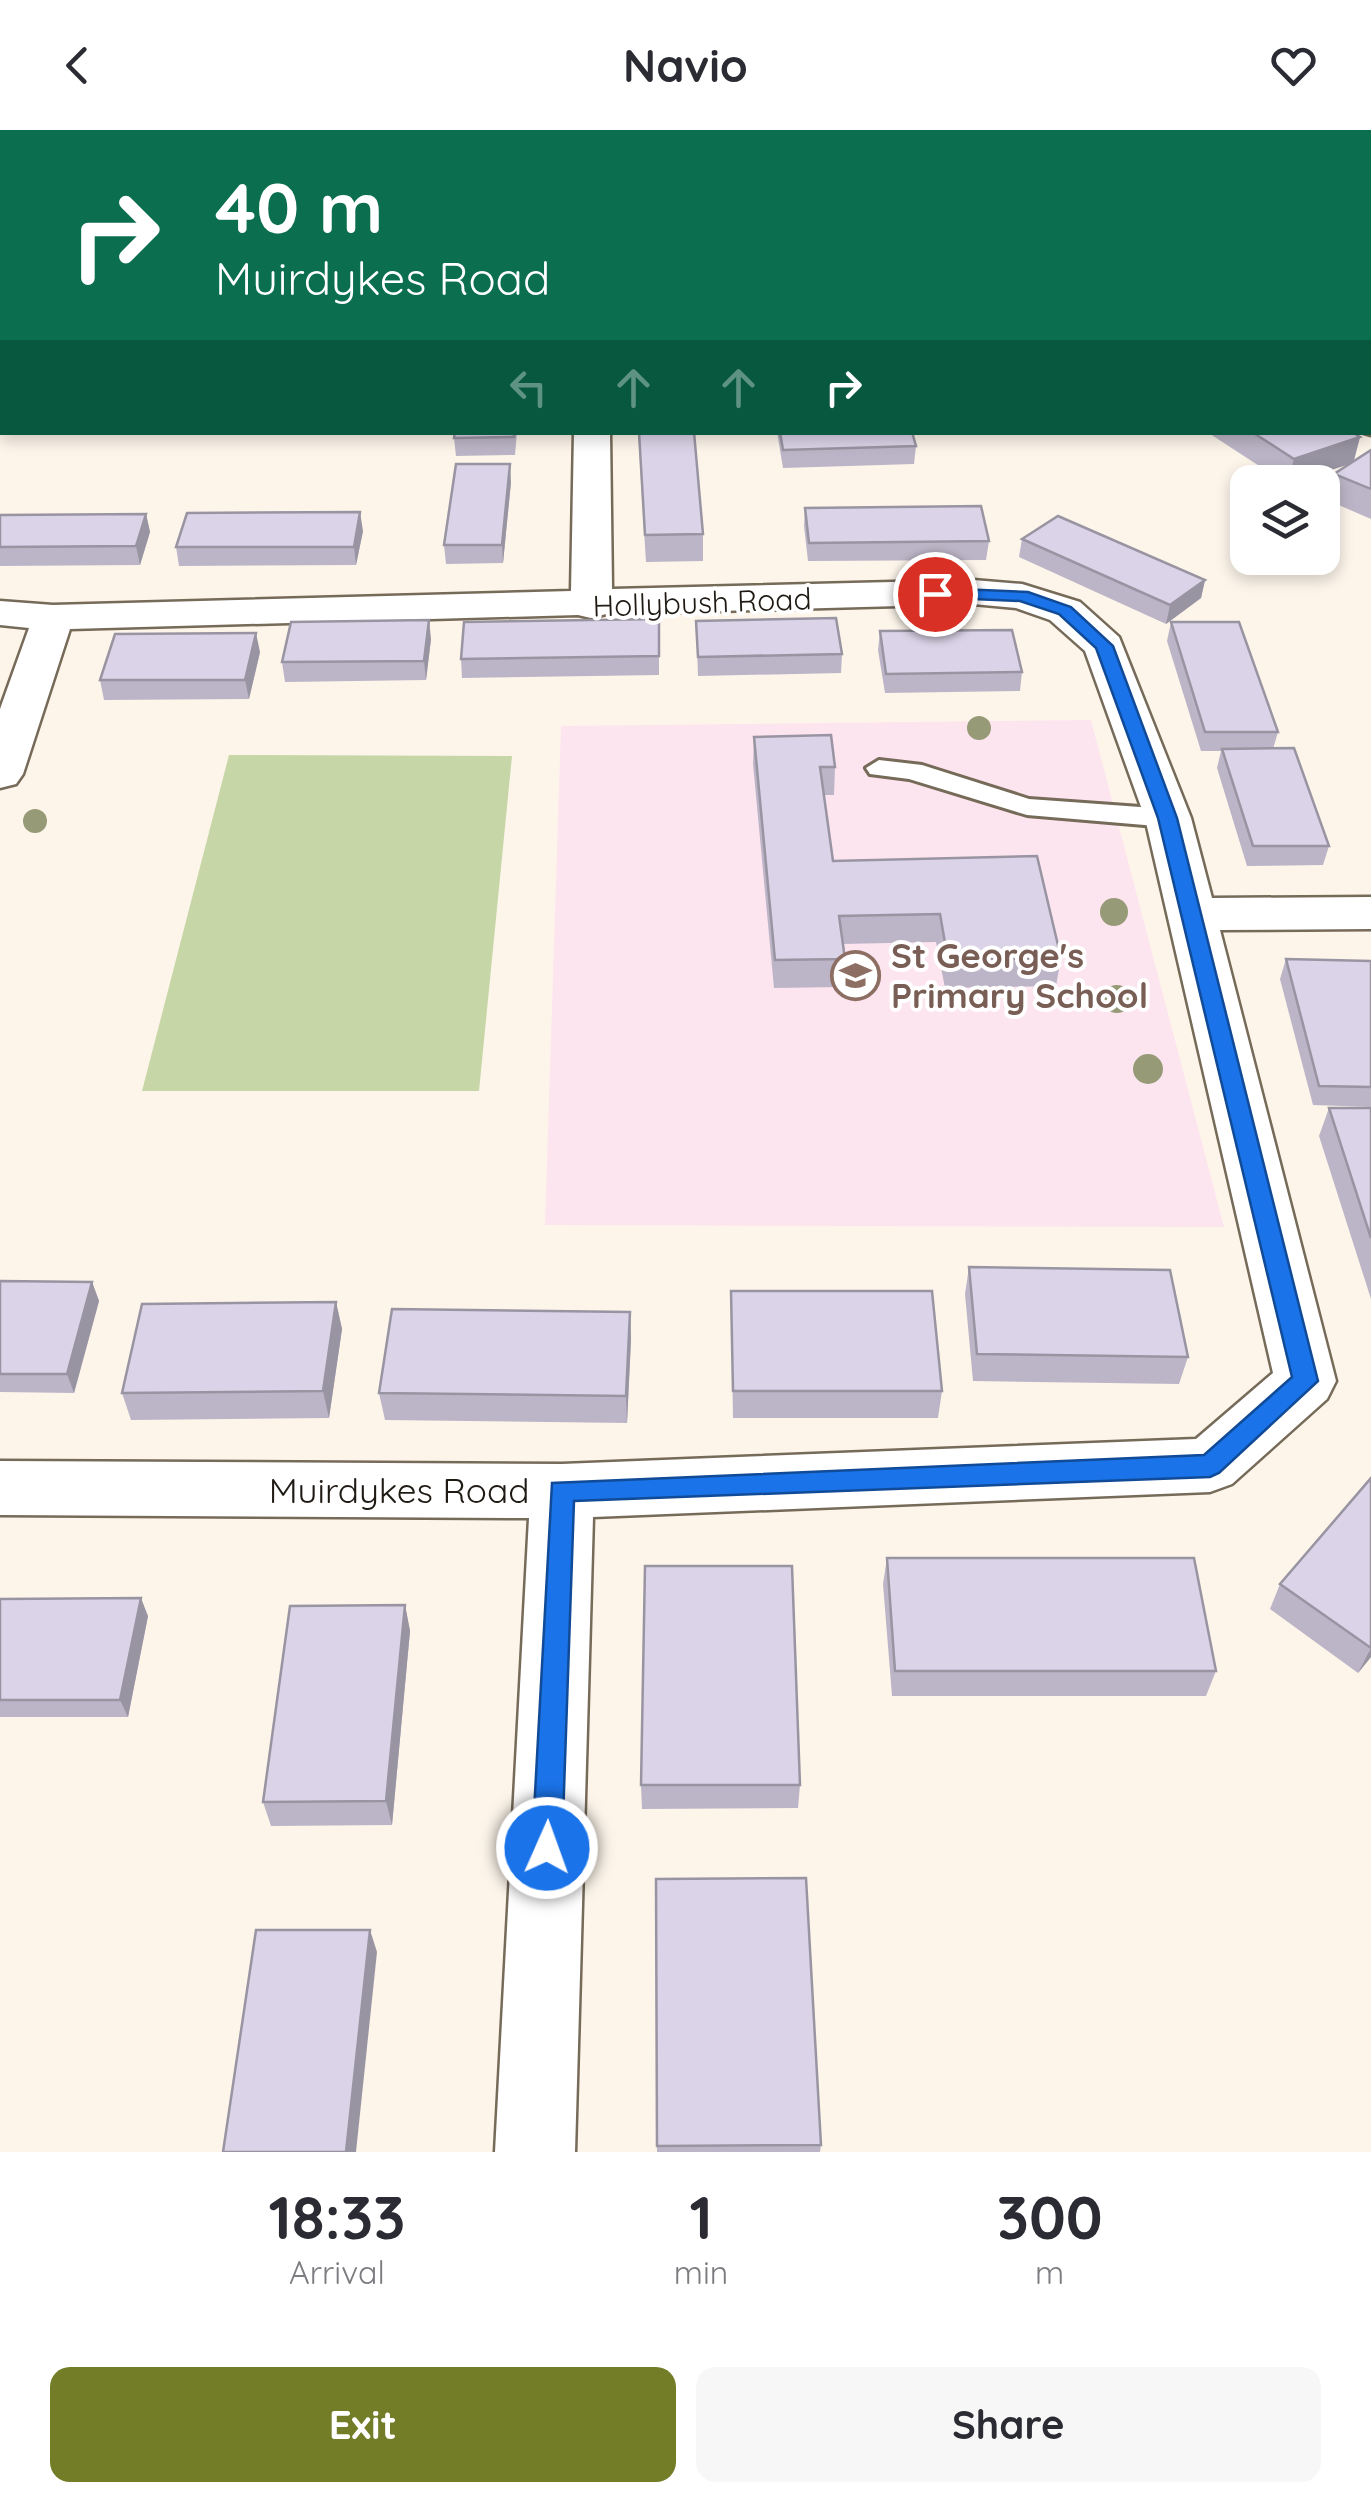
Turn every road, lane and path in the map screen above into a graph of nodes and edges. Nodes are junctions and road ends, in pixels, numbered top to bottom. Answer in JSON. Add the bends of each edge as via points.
{"nodes":[{"id":1,"x":592,"y":435,"type":"edge"},
{"id":2,"x":591,"y":606,"type":"junction"},
{"id":3,"x":0,"y":614,"type":"edge"},
{"id":4,"x":53,"y":617,"type":"junction"},
{"id":5,"x":879,"y":768,"type":"dead end"},
{"id":6,"x":0,"y":774,"type":"edge"},
{"id":7,"x":1168,"y":818,"type":"junction"},
{"id":8,"x":1371,"y":913,"type":"edge"},
{"id":9,"x":1194,"y":914,"type":"junction"},
{"id":10,"x":0,"y":1488,"type":"edge"},
{"id":11,"x":562,"y":1491,"type":"junction"},
{"id":12,"x":535,"y":2152,"type":"edge"}],
"edges":[{"from":1,"to":2,"type":"street"},
{"from":2,"to":4,"type":"street","name":"Hollybush Road"},
{"from":2,"to":7,"type":"street","name":"Hollybush Road","via":[[973,592],[1022,596],[1065,610],[1104,646]]},
{"from":3,"to":4,"type":"street","name":"Hollybush Road"},
{"from":4,"to":6,"type":"street"},
{"from":5,"to":7,"type":"lane","via":[[912,771],[1027,806]]},
{"from":7,"to":9,"type":"street","name":"Hollybush Road"},
{"from":8,"to":9,"type":"street"},
{"from":9,"to":11,"type":"street","name":"Muirdykes Road","via":[[1305,1381],[1210,1466]]},
{"from":10,"to":11,"type":"street","name":"Muirdykes Road"},
{"from":11,"to":12,"type":"street"}]}
